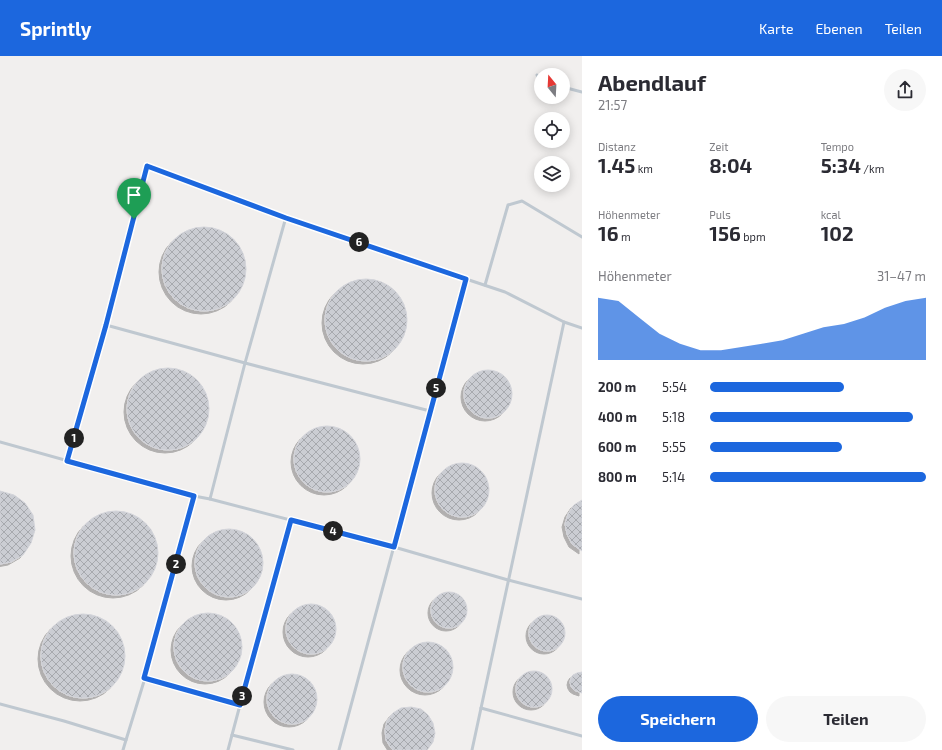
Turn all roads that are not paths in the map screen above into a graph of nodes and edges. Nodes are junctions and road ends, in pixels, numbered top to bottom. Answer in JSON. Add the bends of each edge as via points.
{"nodes":[{"id":1,"x":570,"y":89,"type":"edge"},
{"id":2,"x":582,"y":92,"type":"edge"},
{"id":3,"x":286,"y":218,"type":"junction"},
{"id":4,"x":582,"y":237,"type":"edge"},
{"id":5,"x":466,"y":279,"type":"junction"},
{"id":6,"x":485,"y":285,"type":"junction"},
{"id":7,"x":564,"y":322,"type":"junction"},
{"id":8,"x":106,"y":325,"type":"junction"},
{"id":9,"x":582,"y":328,"type":"edge"},
{"id":10,"x":246,"y":363,"type":"junction"},
{"id":11,"x":430,"y":411,"type":"junction"},
{"id":12,"x":0,"y":442,"type":"edge"},
{"id":13,"x":67,"y":461,"type":"junction"},
{"id":14,"x":194,"y":496,"type":"junction"},
{"id":15,"x":210,"y":499,"type":"junction"},
{"id":16,"x":291,"y":520,"type":"junction"},
{"id":17,"x":394,"y":547,"type":"junction"},
{"id":18,"x":508,"y":580,"type":"junction"},
{"id":19,"x":582,"y":599,"type":"edge"},
{"id":20,"x":144,"y":678,"type":"junction"},
{"id":21,"x":0,"y":704,"type":"edge"},
{"id":22,"x":240,"y":705,"type":"junction"},
{"id":23,"x":481,"y":708,"type":"junction"},
{"id":24,"x":232,"y":735,"type":"junction"},
{"id":25,"x":582,"y":736,"type":"edge"},
{"id":26,"x":126,"y":740,"type":"junction"},
{"id":27,"x":123,"y":750,"type":"edge"},
{"id":28,"x":228,"y":750,"type":"edge"},
{"id":29,"x":293,"y":750,"type":"edge"},
{"id":30,"x":339,"y":750,"type":"edge"},
{"id":31,"x":472,"y":750,"type":"edge"}],
"edges":[{"from":1,"to":2,"type":"lane"},
{"from":3,"to":5,"type":"lane"},
{"from":3,"to":8,"type":"lane","via":[[147,166]]},
{"from":3,"to":10,"type":"lane"},
{"from":4,"to":6,"type":"lane","via":[[522,201],[508,205]]},
{"from":5,"to":6,"type":"lane"},
{"from":5,"to":11,"type":"lane"},
{"from":6,"to":7,"type":"lane","via":[[505,292]]},
{"from":7,"to":9,"type":"lane"},
{"from":7,"to":18,"type":"lane"},
{"from":8,"to":10,"type":"lane"},
{"from":8,"to":13,"type":"lane"},
{"from":10,"to":11,"type":"lane"},
{"from":10,"to":15,"type":"lane"},
{"from":11,"to":17,"type":"lane"},
{"from":12,"to":13,"type":"lane"},
{"from":13,"to":14,"type":"lane"},
{"from":14,"to":15,"type":"lane"},
{"from":14,"to":20,"type":"lane"},
{"from":15,"to":16,"type":"lane"},
{"from":16,"to":17,"type":"lane"},
{"from":16,"to":22,"type":"lane"},
{"from":17,"to":18,"type":"lane"},
{"from":17,"to":30,"type":"lane"},
{"from":18,"to":19,"type":"lane"},
{"from":18,"to":23,"type":"lane"},
{"from":20,"to":22,"type":"lane"},
{"from":20,"to":26,"type":"lane"},
{"from":21,"to":26,"type":"lane"},
{"from":22,"to":24,"type":"lane"},
{"from":23,"to":25,"type":"lane"},
{"from":23,"to":31,"type":"lane"},
{"from":24,"to":28,"type":"lane"},
{"from":24,"to":29,"type":"lane"},
{"from":26,"to":27,"type":"lane"}]}
